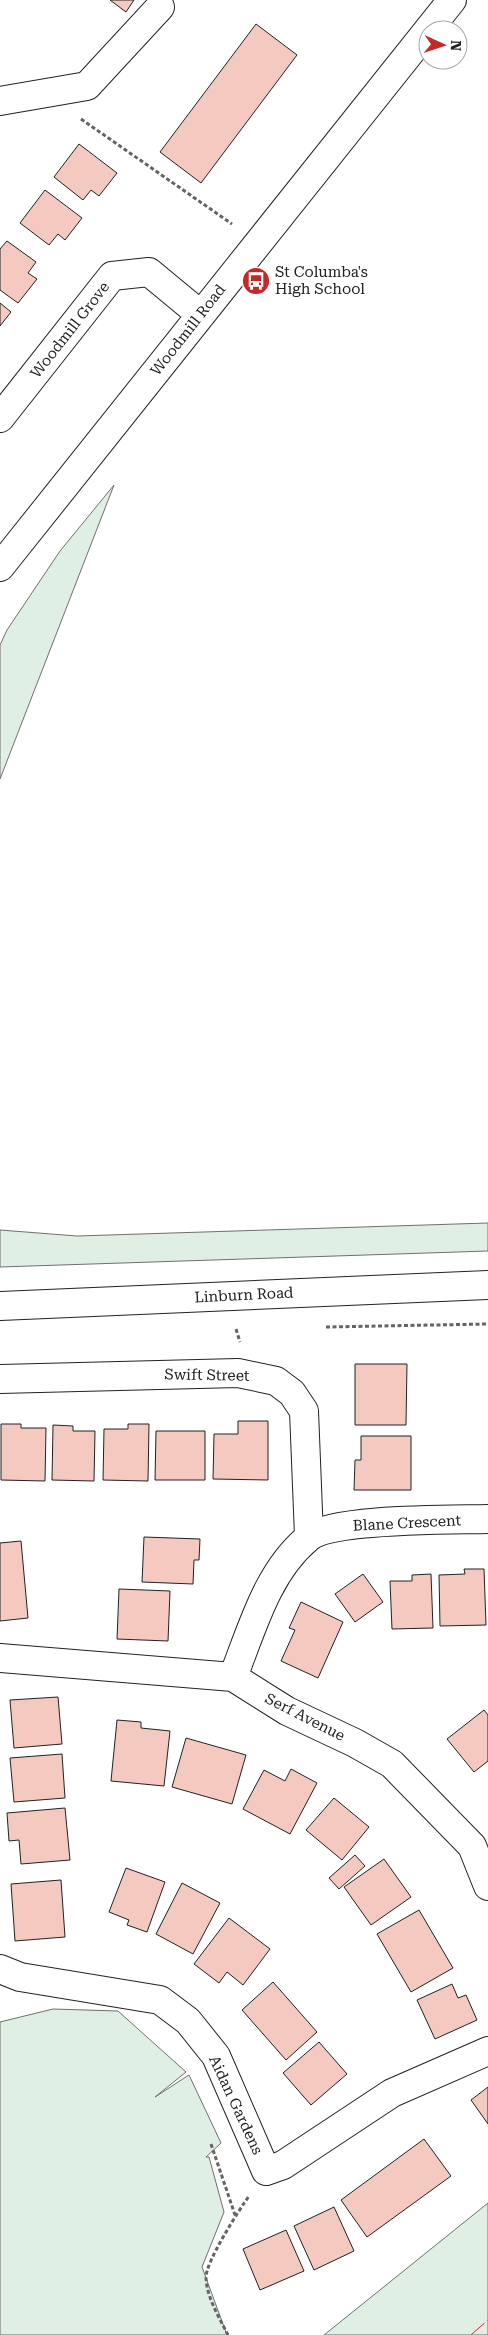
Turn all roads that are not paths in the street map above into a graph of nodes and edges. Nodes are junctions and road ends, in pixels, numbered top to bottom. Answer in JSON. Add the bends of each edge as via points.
{"nodes":[{"id":1,"x":452,"y":0,"type":"edge"},
{"id":2,"x":160,"y":7,"type":"dead end"},
{"id":3,"x":0,"y":101,"type":"edge"},
{"id":4,"x":200,"y":315,"type":"junction"},
{"id":5,"x":0,"y":418,"type":"edge"},
{"id":6,"x":0,"y":567,"type":"edge"},
{"id":7,"x":488,"y":1284,"type":"edge"},
{"id":8,"x":0,"y":1306,"type":"edge"},
{"id":9,"x":0,"y":1379,"type":"edge"},
{"id":10,"x":488,"y":1519,"type":"edge"},
{"id":11,"x":309,"y":1536,"type":"junction"},
{"id":12,"x":0,"y":1658,"type":"edge"},
{"id":13,"x":233,"y":1677,"type":"junction"},
{"id":14,"x":488,"y":1886,"type":"edge"},
{"id":15,"x":0,"y":1969,"type":"edge"},
{"id":16,"x":488,"y":2051,"type":"edge"}],
"edges":[{"from":1,"to":4,"type":"street","name":"Woodmill Road"},
{"from":2,"to":3,"type":"street","via":[[87,86]]},
{"from":4,"to":5,"type":"street","name":"Woodmill Grove","via":[[149,272],[112,276]]},
{"from":4,"to":6,"type":"street","name":"Woodmill Road"},
{"from":7,"to":8,"type":"street","name":"Linburn Road"},
{"from":9,"to":11,"type":"street","name":"Swift Street","via":[[238,1373],[276,1382],[292,1393],[304,1411]]},
{"from":10,"to":11,"type":"street","name":"Blane Crescent","via":[[352,1524]]},
{"from":11,"to":13,"type":"street","via":[[282,1565],[262,1602]]},
{"from":12,"to":13,"type":"street","name":"Serf Avenue"},
{"from":13,"to":14,"type":"street","name":"Serf Avenue","via":[[287,1711],[392,1764],[472,1846]]},
{"from":15,"to":16,"type":"street","name":"Aidan Gardens","via":[[20,1977],[160,2000],[188,2021],[216,2056],[266,2171],[283,2165],[392,2093]]}]}
